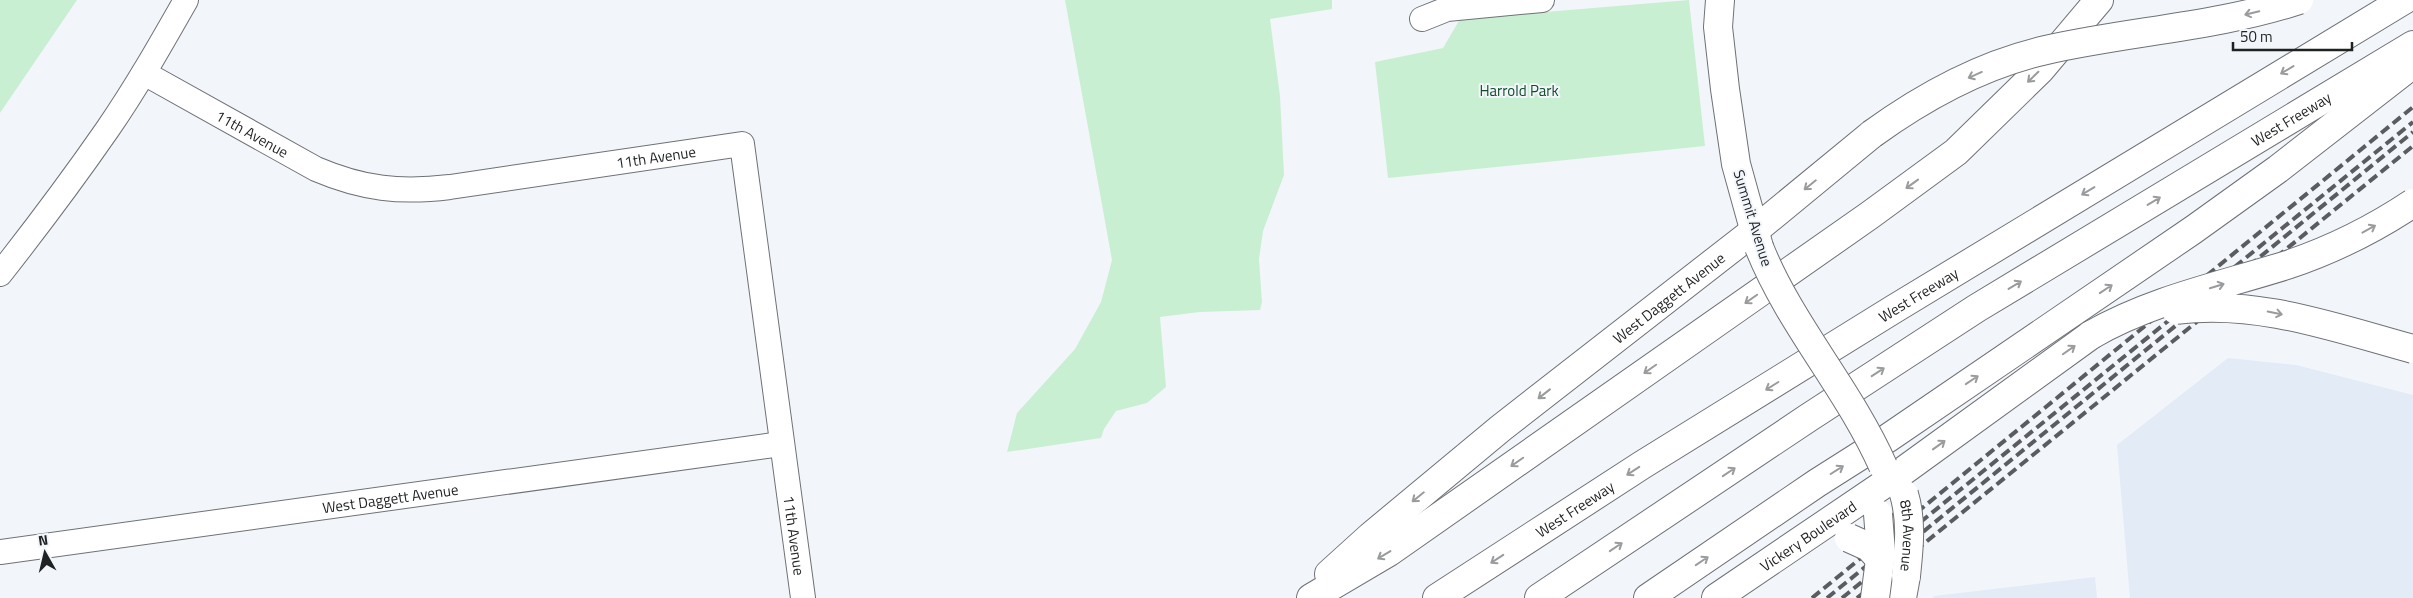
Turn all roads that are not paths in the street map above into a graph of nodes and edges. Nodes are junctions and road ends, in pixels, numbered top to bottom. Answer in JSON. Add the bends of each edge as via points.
{"nodes":[{"id":1,"x":186,"y":0,"type":"edge"},
{"id":2,"x":1542,"y":0,"type":"edge"},
{"id":3,"x":1720,"y":0,"type":"edge"},
{"id":4,"x":2099,"y":0,"type":"edge"},
{"id":5,"x":2299,"y":0,"type":"edge"},
{"id":6,"x":2404,"y":0,"type":"edge"},
{"id":7,"x":1422,"y":20,"type":"dead end"},
{"id":8,"x":2413,"y":45,"type":"edge"},
{"id":9,"x":2413,"y":64,"type":"edge"},
{"id":10,"x":144,"y":73,"type":"junction"},
{"id":11,"x":2413,"y":203,"type":"edge"},
{"id":12,"x":1756,"y":239,"type":"junction"},
{"id":13,"x":0,"y":274,"type":"edge"},
{"id":14,"x":2091,"y":335,"type":"junction"},
{"id":15,"x":2413,"y":349,"type":"edge"},
{"id":16,"x":781,"y":444,"type":"junction"},
{"id":17,"x":1888,"y":488,"type":"junction"},
{"id":18,"x":1796,"y":543,"type":"junction"},
{"id":19,"x":0,"y":552,"type":"edge"},
{"id":20,"x":1880,"y":560,"type":"junction"},
{"id":21,"x":1653,"y":595,"type":"edge"},
{"id":22,"x":803,"y":598,"type":"edge"},
{"id":23,"x":1302,"y":598,"type":"edge"},
{"id":24,"x":1311,"y":598,"type":"edge"},
{"id":25,"x":1437,"y":598,"type":"edge"},
{"id":26,"x":1539,"y":598,"type":"edge"},
{"id":27,"x":1716,"y":598,"type":"edge"},
{"id":28,"x":1875,"y":598,"type":"edge"},
{"id":29,"x":1902,"y":598,"type":"edge"}],
"edges":[{"from":1,"to":10,"type":"street"},
{"from":2,"to":7,"type":"street","via":[[1447,9]]},
{"from":3,"to":12,"type":"main road","name":"Summit Avenue","via":[[1718,26],[1736,164]]},
{"from":4,"to":24,"type":"main road","one_way":true,"via":[[2040,70],[1956,152],[1854,227],[1397,546]]},
{"from":5,"to":12,"type":"main road","name":"West Daggett Avenue","one_way":true,"bridge":true,"via":[[2245,15],[2080,43],[1996,66],[1946,89],[1872,134]]},
{"from":6,"to":25,"type":"main road","name":"West Freeway","one_way":true,"via":[[1894,309],[1642,465]]},
{"from":26,"to":8,"type":"main road","name":"West Freeway","one_way":true,"via":[[1977,308]]},
{"from":21,"to":9,"type":"main road","one_way":true,"via":[[2201,224],[2278,170]]},
{"from":10,"to":13,"type":"street","via":[[69,184]]},
{"from":10,"to":16,"type":"street","name":"11th Avenue","via":[[316,169],[346,182],[395,190],[450,187],[742,144]]},
{"from":14,"to":11,"type":"main road","one_way":true,"bridge":true,"via":[[2151,306],[2317,254],[2369,230]]},
{"from":12,"to":17,"type":"main road","name":"Summit Avenue","bridge":true,"via":[[1783,298],[1852,406]]},
{"from":12,"to":23,"type":"main road","name":"West Daggett Avenue","one_way":true,"via":[[1582,364],[1371,536]]},
{"from":14,"to":15,"type":"main road","one_way":true,"bridge":true,"via":[[2170,311],[2227,307],[2292,317]]},
{"from":17,"to":14,"type":"main road","name":"Vickery Boulevard","one_way":true,"via":[[2047,365]]},
{"from":16,"to":19,"type":"street","name":"West Daggett Avenue"},
{"from":16,"to":22,"type":"street","name":"11th Avenue"},
{"from":17,"to":18,"type":"main road","name":"Vickery Boulevard"},
{"from":17,"to":20,"type":"main road","name":"8th Avenue","bridge":true},
{"from":17,"to":29,"type":"main road","name":"8th Avenue","bridge":true,"via":[[1909,514],[1910,542]]},
{"from":18,"to":20,"type":"main road","bridge":true,"via":[[1849,538],[1869,548]]},
{"from":18,"to":27,"type":"main road","name":"Vickery Boulevard"},
{"from":20,"to":28,"type":"main road","name":"8th Avenue","bridge":true}]}
